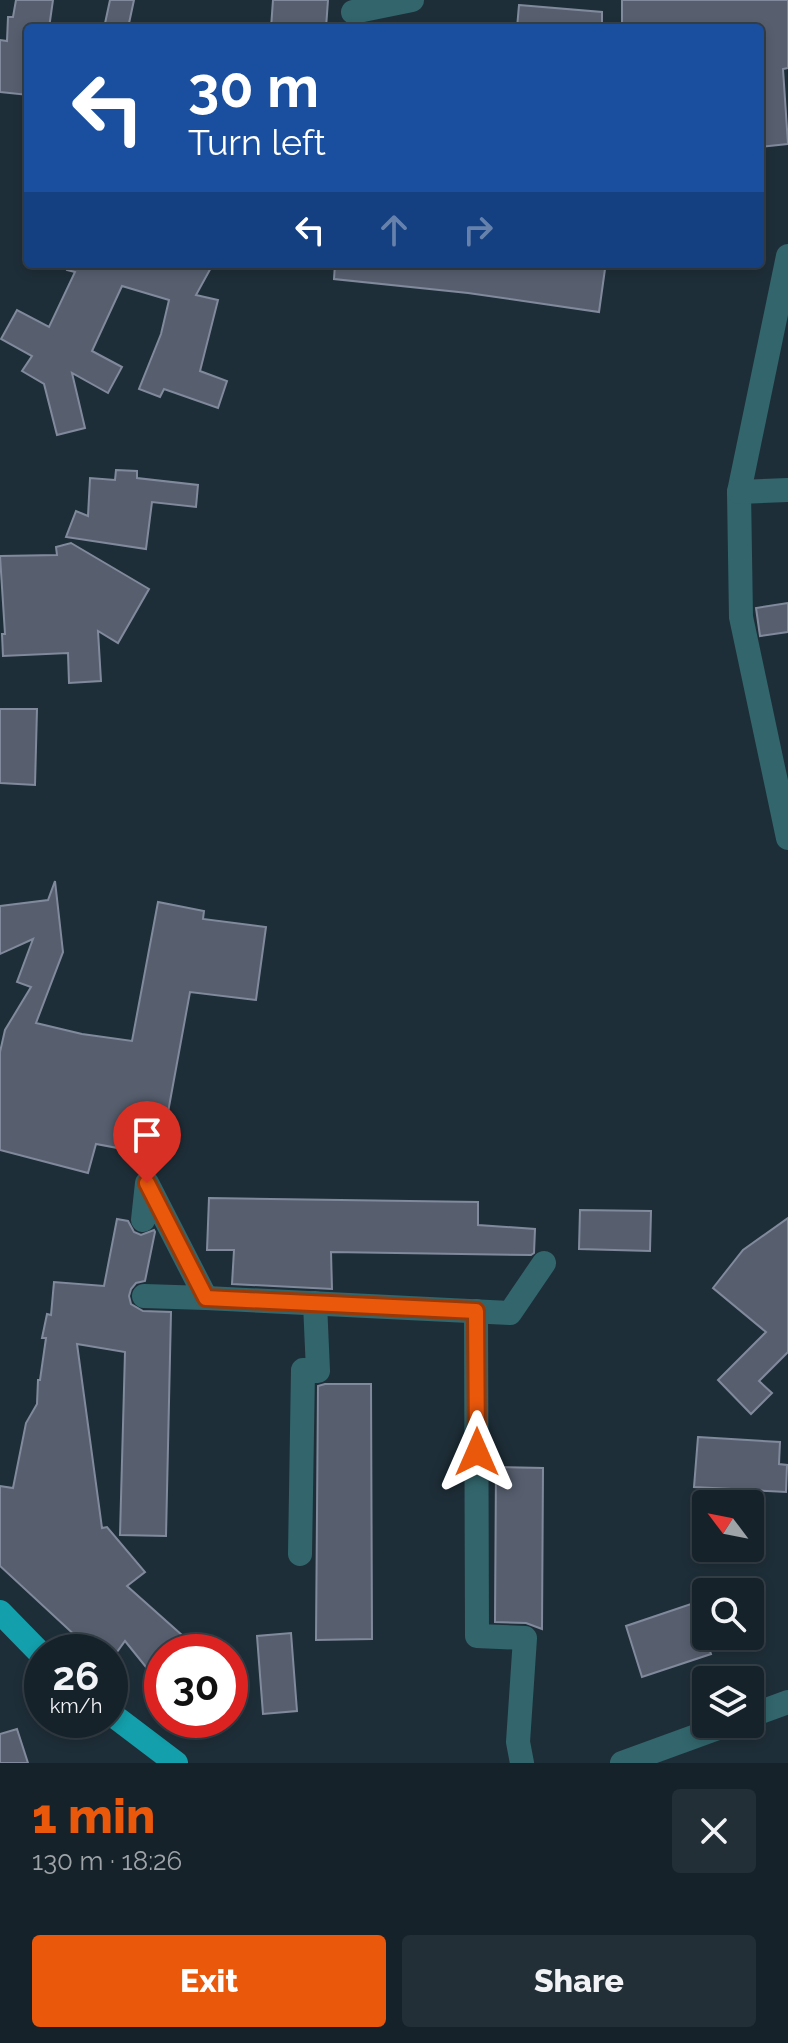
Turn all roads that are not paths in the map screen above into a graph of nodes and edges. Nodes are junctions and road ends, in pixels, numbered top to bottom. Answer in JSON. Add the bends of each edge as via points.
{"nodes":[{"id":1,"x":412,"y":0,"type":"edge"},
{"id":2,"x":352,"y":13,"type":"edge"},
{"id":3,"x":788,"y":256,"type":"edge"},
{"id":4,"x":788,"y":490,"type":"edge"},
{"id":5,"x":739,"y":492,"type":"junction"},
{"id":6,"x":788,"y":838,"type":"edge"},
{"id":7,"x":143,"y":1220,"type":"dead end"},
{"id":8,"x":544,"y":1263,"type":"dead end"},
{"id":9,"x":144,"y":1296,"type":"dead end"},
{"id":10,"x":206,"y":1298,"type":"junction"},
{"id":11,"x":315,"y":1303,"type":"junction"},
{"id":12,"x":476,"y":1311,"type":"junction"},
{"id":13,"x":300,"y":1554,"type":"dead end"},
{"id":14,"x":0,"y":1612,"type":"edge"},
{"id":15,"x":24,"y":1637,"type":"edge"},
{"id":16,"x":788,"y":1702,"type":"edge"},
{"id":17,"x":764,"y":1711,"type":"edge"},
{"id":18,"x":128,"y":1727,"type":"edge"},
{"id":19,"x":692,"y":1737,"type":"edge"},
{"id":20,"x":176,"y":1763,"type":"edge"},
{"id":21,"x":522,"y":1763,"type":"edge"},
{"id":22,"x":622,"y":1763,"type":"edge"}],
"edges":[{"from":1,"to":2,"type":"street"},
{"from":3,"to":5,"type":"street"},
{"from":4,"to":5,"type":"street"},
{"from":5,"to":6,"type":"street","via":[[741,617]]},
{"from":7,"to":10,"type":"street","via":[[147,1183]]},
{"from":8,"to":12,"type":"street","via":[[510,1313]]},
{"from":9,"to":10,"type":"street"},
{"from":10,"to":11,"type":"street"},
{"from":11,"to":12,"type":"street"},
{"from":11,"to":13,"type":"street","via":[[318,1371],[303,1370]]},
{"from":12,"to":21,"type":"street","via":[[477,1636],[525,1638],[518,1742]]},
{"from":14,"to":15,"type":"main road"},
{"from":16,"to":17,"type":"street"},
{"from":18,"to":20,"type":"main road"},
{"from":19,"to":22,"type":"street"}]}
